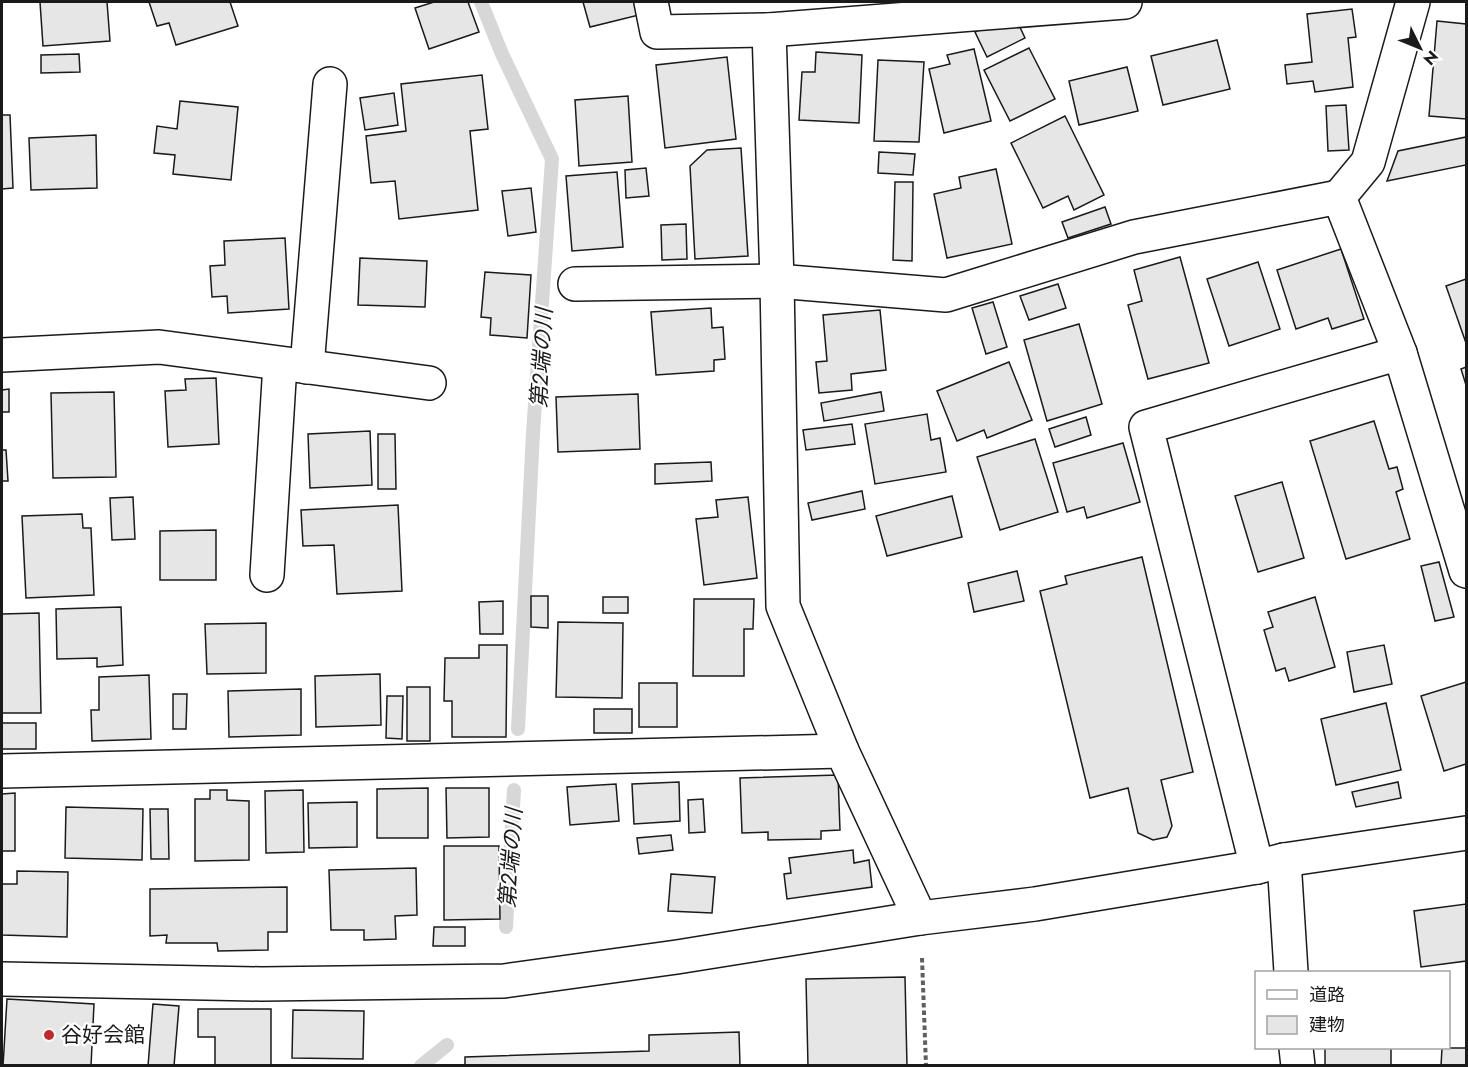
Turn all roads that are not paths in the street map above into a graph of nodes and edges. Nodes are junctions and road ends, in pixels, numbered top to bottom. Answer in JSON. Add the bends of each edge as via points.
{"nodes":[{"id":1,"x":651,"y":2,"type":"edge"},
{"id":2,"x":1125,"y":2,"type":"edge"},
{"id":3,"x":1413,"y":2,"type":"edge"},
{"id":4,"x":769,"y":30,"type":"junction"},
{"id":5,"x":330,"y":84,"type":"dead end"},
{"id":6,"x":1339,"y":196,"type":"junction"},
{"id":7,"x":777,"y":281,"type":"junction"},
{"id":8,"x":575,"y":284,"type":"dead end"},
{"id":9,"x":1400,"y":353,"type":"junction"},
{"id":10,"x":2,"y":355,"type":"edge"},
{"id":11,"x":293,"y":366,"type":"junction"},
{"id":12,"x":429,"y":383,"type":"dead end"},
{"id":13,"x":1467,"y":572,"type":"edge"},
{"id":14,"x":267,"y":575,"type":"dead end"},
{"id":15,"x":842,"y":752,"type":"junction"},
{"id":16,"x":2,"y":771,"type":"edge"},
{"id":17,"x":1467,"y":833,"type":"edge"},
{"id":18,"x":1271,"y":864,"type":"junction"},
{"id":19,"x":920,"y":918,"type":"junction"},
{"id":20,"x":1291,"y":971,"type":"edge"},
{"id":21,"x":2,"y":979,"type":"edge"},
{"id":22,"x":1296,"y":1049,"type":"edge"},
{"id":23,"x":1298,"y":1065,"type":"edge"}],
"edges":[{"from":1,"to":4,"type":"street","via":[[657,32]]},
{"from":2,"to":4,"type":"street"},
{"from":3,"to":6,"type":"street","via":[[1368,162]]},
{"from":4,"to":7,"type":"street"},
{"from":5,"to":11,"type":"street"},
{"from":6,"to":7,"type":"street","via":[[1134,237],[946,295]]},
{"from":6,"to":9,"type":"street"},
{"from":7,"to":8,"type":"street"},
{"from":7,"to":15,"type":"street","via":[[783,606]]},
{"from":9,"to":13,"type":"street"},
{"from":9,"to":18,"type":"street","via":[[1146,427]]},
{"from":10,"to":11,"type":"street","via":[[159,347]]},
{"from":11,"to":12,"type":"street"},
{"from":11,"to":14,"type":"street"},
{"from":15,"to":16,"type":"street"},
{"from":15,"to":19,"type":"street"},
{"from":17,"to":18,"type":"street"},
{"from":18,"to":19,"type":"street","via":[[1035,904]]},
{"from":18,"to":20,"type":"street"},
{"from":19,"to":21,"type":"street","via":[[504,981],[261,984]]},
{"from":22,"to":23,"type":"street"}]}
